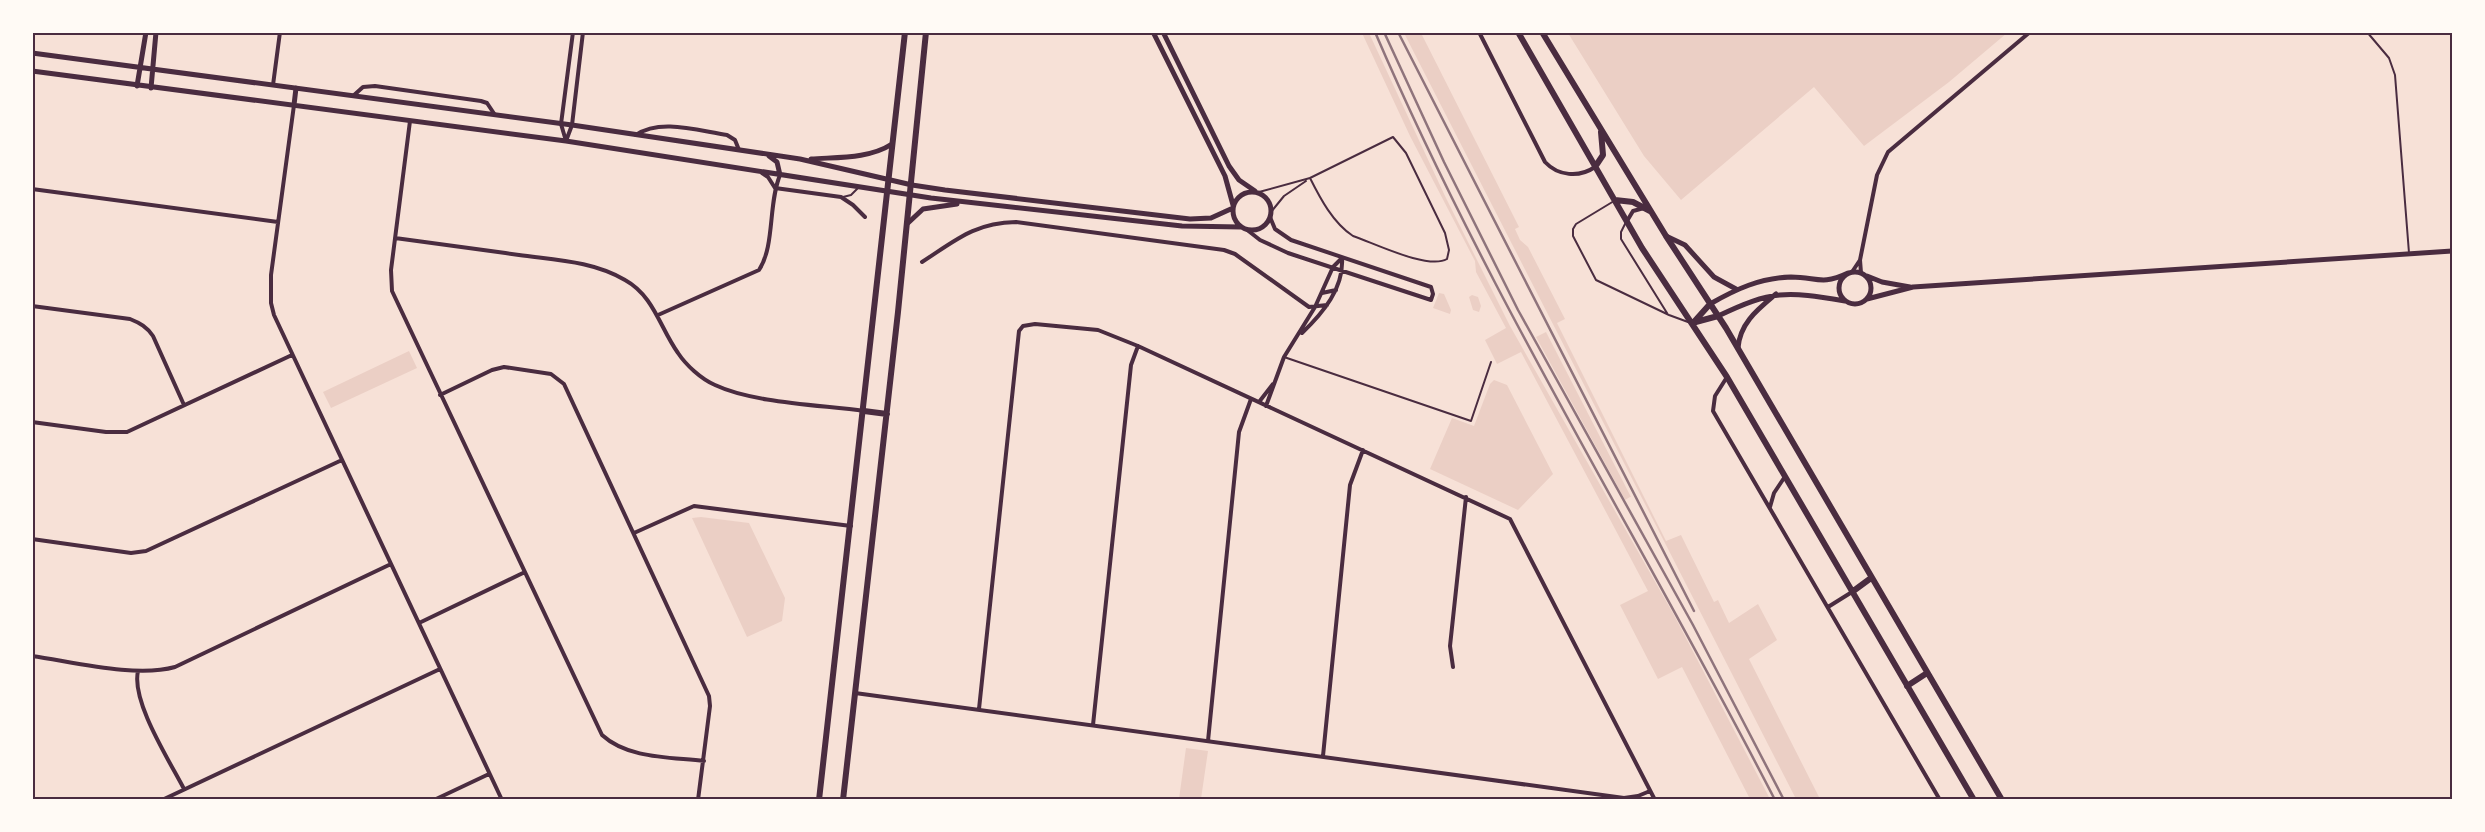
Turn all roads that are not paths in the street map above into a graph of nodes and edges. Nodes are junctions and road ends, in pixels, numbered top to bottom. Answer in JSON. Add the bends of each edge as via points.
{"nodes":[{"id":1,"x":146,"y":32,"type":"edge"},
{"id":2,"x":156,"y":32,"type":"edge"},
{"id":3,"x":280,"y":32,"type":"edge"},
{"id":4,"x":573,"y":32,"type":"edge"},
{"id":5,"x":583,"y":32,"type":"edge"},
{"id":6,"x":905,"y":32,"type":"edge"},
{"id":7,"x":926,"y":32,"type":"edge"},
{"id":8,"x":1153,"y":32,"type":"edge"},
{"id":9,"x":1163,"y":32,"type":"edge"},
{"id":10,"x":1479,"y":32,"type":"edge"},
{"id":11,"x":1518,"y":32,"type":"edge"},
{"id":12,"x":1542,"y":32,"type":"edge"},
{"id":13,"x":2030,"y":32,"type":"edge"},
{"id":14,"x":2367,"y":32,"type":"edge"},
{"id":15,"x":32,"y":53,"type":"edge"},
{"id":16,"x":569,"y":58,"type":"junction"},
{"id":17,"x":1176,"y":58,"type":"junction"},
{"id":18,"x":580,"y":60,"type":"junction"},
{"id":19,"x":1168,"y":62,"type":"junction"},
{"id":20,"x":139,"y":67,"type":"junction"},
{"id":21,"x":153,"y":68,"type":"junction"},
{"id":22,"x":32,"y":71,"type":"edge"},
{"id":23,"x":273,"y":85,"type":"junction"},
{"id":24,"x":137,"y":86,"type":"junction"},
{"id":25,"x":151,"y":88,"type":"junction"},
{"id":26,"x":296,"y":88,"type":"junction"},
{"id":27,"x":353,"y":96,"type":"junction"},
{"id":28,"x":294,"y":105,"type":"junction"},
{"id":29,"x":495,"y":115,"type":"junction"},
{"id":30,"x":410,"y":121,"type":"junction"},
{"id":31,"x":561,"y":124,"type":"junction"},
{"id":32,"x":572,"y":125,"type":"junction"},
{"id":33,"x":1600,"y":128,"type":"junction"},
{"id":34,"x":636,"y":135,"type":"junction"},
{"id":35,"x":566,"y":141,"type":"junction"},
{"id":36,"x":892,"y":144,"type":"junction"},
{"id":37,"x":739,"y":150,"type":"junction"},
{"id":38,"x":766,"y":155,"type":"junction"},
{"id":39,"x":800,"y":159,"type":"junction"},
{"id":40,"x":1595,"y":167,"type":"junction"},
{"id":41,"x":758,"y":172,"type":"junction"},
{"id":42,"x":780,"y":175,"type":"junction"},
{"id":43,"x":1310,"y":178,"type":"junction"},
{"id":44,"x":888,"y":179,"type":"junction"},
{"id":45,"x":912,"y":185,"type":"junction"},
{"id":46,"x":859,"y":186,"type":"junction"},
{"id":47,"x":775,"y":188,"type":"junction"},
{"id":48,"x":32,"y":189,"type":"edge"},
{"id":49,"x":886,"y":190,"type":"junction"},
{"id":50,"x":1257,"y":192,"type":"junction"},
{"id":51,"x":910,"y":195,"type":"junction"},
{"id":52,"x":841,"y":197,"type":"junction"},
{"id":53,"x":1615,"y":200,"type":"junction"},
{"id":54,"x":968,"y":202,"type":"junction"},
{"id":55,"x":1233,"y":206,"type":"junction"},
{"id":56,"x":1647,"y":210,"type":"junction"},
{"id":57,"x":1271,"y":215,"type":"junction"},
{"id":58,"x":865,"y":217,"type":"dead end"},
{"id":59,"x":1627,"y":220,"type":"junction"},
{"id":60,"x":278,"y":222,"type":"junction"},
{"id":61,"x":908,"y":223,"type":"junction"},
{"id":62,"x":1243,"y":228,"type":"junction"},
{"id":63,"x":1666,"y":236,"type":"junction"},
{"id":64,"x":395,"y":238,"type":"junction"},
{"id":65,"x":2452,"y":251,"type":"edge"},
{"id":66,"x":2409,"y":254,"type":"junction"},
{"id":67,"x":1342,"y":258,"type":"junction"},
{"id":68,"x":1860,"y":260,"type":"junction"},
{"id":69,"x":922,"y":262,"type":"dead end"},
{"id":70,"x":1332,"y":267,"type":"junction"},
{"id":71,"x":1343,"y":270,"type":"junction"},
{"id":72,"x":1850,"y":273,"type":"junction"},
{"id":73,"x":1862,"y":274,"type":"junction"},
{"id":74,"x":1913,"y":287,"type":"junction"},
{"id":75,"x":1736,"y":289,"type":"junction"},
{"id":76,"x":1336,"y":290,"type":"junction"},
{"id":77,"x":1322,"y":293,"type":"junction"},
{"id":78,"x":1776,"y":294,"type":"junction"},
{"id":79,"x":1867,"y":299,"type":"junction"},
{"id":80,"x":1845,"y":301,"type":"junction"},
{"id":81,"x":1710,"y":304,"type":"junction"},
{"id":82,"x":1327,"y":305,"type":"junction"},
{"id":83,"x":32,"y":306,"type":"edge"},
{"id":84,"x":1315,"y":307,"type":"junction"},
{"id":85,"x":658,"y":315,"type":"junction"},
{"id":86,"x":1668,"y":315,"type":"junction"},
{"id":87,"x":1718,"y":316,"type":"junction"},
{"id":88,"x":1692,"y":324,"type":"junction"},
{"id":89,"x":1298,"y":336,"type":"junction"},
{"id":90,"x":1138,"y":346,"type":"junction"},
{"id":91,"x":1738,"y":350,"type":"junction"},
{"id":92,"x":292,"y":355,"type":"junction"},
{"id":93,"x":1284,"y":357,"type":"junction"},
{"id":94,"x":1491,"y":362,"type":"dead end"},
{"id":95,"x":1727,"y":378,"type":"junction"},
{"id":96,"x":1273,"y":384,"type":"junction"},
{"id":97,"x":440,"y":396,"type":"junction"},
{"id":98,"x":1251,"y":399,"type":"junction"},
{"id":99,"x":1259,"y":402,"type":"junction"},
{"id":100,"x":184,"y":405,"type":"junction"},
{"id":101,"x":1266,"y":406,"type":"junction"},
{"id":102,"x":864,"y":411,"type":"junction"},
{"id":103,"x":887,"y":414,"type":"junction"},
{"id":104,"x":32,"y":422,"type":"edge"},
{"id":105,"x":1363,"y":450,"type":"junction"},
{"id":106,"x":342,"y":460,"type":"junction"},
{"id":107,"x":1784,"y":478,"type":"junction"},
{"id":108,"x":1466,"y":497,"type":"junction"},
{"id":109,"x":1770,"y":507,"type":"junction"},
{"id":110,"x":852,"y":526,"type":"junction"},
{"id":111,"x":634,"y":533,"type":"junction"},
{"id":112,"x":32,"y":540,"type":"edge"},
{"id":113,"x":391,"y":564,"type":"junction"},
{"id":114,"x":525,"y":572,"type":"junction"},
{"id":115,"x":1871,"y":578,"type":"junction"},
{"id":116,"x":1852,"y":592,"type":"junction"},
{"id":117,"x":1828,"y":607,"type":"junction"},
{"id":118,"x":418,"y":623,"type":"junction"},
{"id":119,"x":32,"y":656,"type":"edge"},
{"id":120,"x":1454,"y":667,"type":"dead end"},
{"id":121,"x":440,"y":669,"type":"junction"},
{"id":122,"x":138,"y":670,"type":"junction"},
{"id":123,"x":1927,"y":673,"type":"junction"},
{"id":124,"x":1907,"y":686,"type":"junction"},
{"id":125,"x":855,"y":693,"type":"junction"},
{"id":126,"x":979,"y":709,"type":"junction"},
{"id":127,"x":1093,"y":725,"type":"junction"},
{"id":128,"x":1208,"y":740,"type":"junction"},
{"id":129,"x":1323,"y":756,"type":"junction"},
{"id":130,"x":704,"y":761,"type":"junction"},
{"id":131,"x":489,"y":774,"type":"junction"},
{"id":132,"x":184,"y":789,"type":"junction"},
{"id":133,"x":1650,"y":791,"type":"junction"},
{"id":134,"x":162,"y":800,"type":"edge"},
{"id":135,"x":434,"y":800,"type":"edge"},
{"id":136,"x":502,"y":800,"type":"edge"},
{"id":137,"x":698,"y":800,"type":"edge"},
{"id":138,"x":819,"y":800,"type":"edge"},
{"id":139,"x":843,"y":800,"type":"edge"},
{"id":140,"x":1655,"y":800,"type":"edge"},
{"id":141,"x":1940,"y":800,"type":"edge"},
{"id":142,"x":1974,"y":800,"type":"edge"},
{"id":143,"x":2002,"y":800,"type":"edge"}],
"edges":[{"from":1,"to":20,"type":"street"},
{"from":2,"to":21,"type":"street"},
{"from":3,"to":23,"type":"street"},
{"from":4,"to":16,"type":"street"},
{"from":5,"to":18,"type":"street"},
{"from":6,"to":36,"type":"main road"},
{"from":7,"to":45,"type":"main road"},
{"from":8,"to":19,"type":"street"},
{"from":9,"to":17,"type":"street"},
{"from":10,"to":40,"type":"street","via":[[1550,168],[1562,173],[1587,173]]},
{"from":11,"to":40,"type":"main road"},
{"from":12,"to":33,"type":"main road"},
{"from":13,"to":68,"type":"street","via":[[1888,152],[1877,174]]},
{"from":14,"to":66,"type":"lane","via":[[2389,58],[2394,75]]},
{"from":15,"to":20,"type":"street"},
{"from":16,"to":18,"type":"street"},
{"from":16,"to":31,"type":"street"},
{"from":17,"to":19,"type":"street"},
{"from":17,"to":50,"type":"street","via":[[1229,166],[1239,180]]},
{"from":18,"to":32,"type":"street"},
{"from":19,"to":55,"type":"street","via":[[1225,176]]},
{"from":20,"to":21,"type":"street"},
{"from":20,"to":24,"type":"street"},
{"from":21,"to":23,"type":"street"},
{"from":21,"to":25,"type":"street"},
{"from":22,"to":24,"type":"street"},
{"from":23,"to":26,"type":"street"},
{"from":24,"to":25,"type":"street"},
{"from":25,"to":28,"type":"street"},
{"from":26,"to":27,"type":"street"},
{"from":26,"to":28,"type":"street"},
{"from":27,"to":29,"type":"street"},
{"from":27,"to":29,"type":"street","via":[[363,88],[376,86],[481,101],[487,103]]},
{"from":28,"to":30,"type":"street"},
{"from":28,"to":60,"type":"street"},
{"from":29,"to":31,"type":"street"},
{"from":30,"to":35,"type":"street"},
{"from":30,"to":64,"type":"street"},
{"from":31,"to":32,"type":"street"},
{"from":31,"to":35,"type":"street"},
{"from":32,"to":34,"type":"street"},
{"from":32,"to":35,"type":"street"},
{"from":33,"to":40,"type":"main road","via":[[1603,155]]},
{"from":33,"to":56,"type":"main road","via":[[1630,174]]},
{"from":34,"to":37,"type":"street"},
{"from":34,"to":37,"type":"street","via":[[646,128],[659,126],[727,135],[735,140]]},
{"from":35,"to":41,"type":"street"},
{"from":36,"to":39,"type":"street","via":[[860,155]]},
{"from":36,"to":44,"type":"main road"},
{"from":37,"to":38,"type":"street"},
{"from":38,"to":39,"type":"street"},
{"from":38,"to":42,"type":"street","via":[[778,162]]},
{"from":39,"to":44,"type":"street"},
{"from":40,"to":53,"type":"main road"},
{"from":41,"to":42,"type":"street"},
{"from":41,"to":47,"type":"street","via":[[768,177]]},
{"from":42,"to":46,"type":"street"},
{"from":42,"to":47,"type":"street"},
{"from":43,"to":43,"type":"lane","via":[[1393,137],[1406,153],[1445,233],[1448,256],[1440,263],[1421,260],[1353,236],[1327,207]]},
{"from":43,"to":50,"type":"lane"},
{"from":43,"to":57,"type":"lane","via":[[1284,196]]},
{"from":44,"to":45,"type":"street"},
{"from":44,"to":49,"type":"main road"},
{"from":45,"to":51,"type":"main road"},
{"from":45,"to":55,"type":"street","via":[[1190,219],[1211,218]]},
{"from":46,"to":49,"type":"street"},
{"from":46,"to":52,"type":"lane","via":[[852,195]]},
{"from":47,"to":52,"type":"street"},
{"from":47,"to":85,"type":"street","via":[[765,256],[759,270]]},
{"from":48,"to":60,"type":"street"},
{"from":49,"to":51,"type":"street"},
{"from":49,"to":102,"type":"main road"},
{"from":50,"to":55,"type":"street","via":[[1242,194]]},
{"from":50,"to":57,"type":"street","via":[[1268,200]]},
{"from":51,"to":54,"type":"street"},
{"from":51,"to":61,"type":"main road"},
{"from":52,"to":58,"type":"street"},
{"from":53,"to":56,"type":"main road","via":[[1633,202]]},
{"from":53,"to":59,"type":"main road"},
{"from":53,"to":86,"type":"lane","via":[[1576,224],[1573,236],[1596,280]]},
{"from":54,"to":61,"type":"street","via":[[923,209]]},
{"from":54,"to":62,"type":"street","via":[[1173,225]]},
{"from":55,"to":62,"type":"street","via":[[1236,222]]},
{"from":56,"to":59,"type":"street","via":[[1633,211]]},
{"from":56,"to":63,"type":"main road"},
{"from":57,"to":62,"type":"street","via":[[1260,228]]},
{"from":57,"to":67,"type":"street","via":[[1278,234]]},
{"from":59,"to":86,"type":"lane","via":[[1621,239]]},
{"from":59,"to":88,"type":"main road"},
{"from":60,"to":92,"type":"street","via":[[271,303]]},
{"from":61,"to":103,"type":"main road"},
{"from":62,"to":70,"type":"street","via":[[1273,247]]},
{"from":63,"to":75,"type":"street","via":[[1685,245],[1714,277]]},
{"from":63,"to":81,"type":"main road"},
{"from":64,"to":85,"type":"street","via":[[592,265],[628,281],[644,295]]},
{"from":64,"to":97,"type":"street","via":[[390,281],[392,291]]},
{"from":65,"to":66,"type":"street"},
{"from":66,"to":74,"type":"street"},
{"from":67,"to":70,"type":"street"},
{"from":67,"to":71,"type":"street"},
{"from":67,"to":71,"type":"street","via":[[1426,284],[1434,294],[1431,300]]},
{"from":68,"to":72,"type":"street"},
{"from":68,"to":73,"type":"street"},
{"from":69,"to":84,"type":"street","via":[[958,236],[985,225],[1016,222],[1224,250]]},
{"from":70,"to":71,"type":"street"},
{"from":70,"to":77,"type":"street"},
{"from":71,"to":76,"type":"street"},
{"from":72,"to":73,"type":"street"},
{"from":72,"to":75,"type":"street","via":[[1824,282],[1779,278]]},
{"from":72,"to":80,"type":"street","via":[[1838,286]]},
{"from":73,"to":74,"type":"street","via":[[1882,282]]},
{"from":73,"to":79,"type":"street","via":[[1871,289]]},
{"from":74,"to":79,"type":"street"},
{"from":75,"to":81,"type":"street"},
{"from":76,"to":77,"type":"street"},
{"from":76,"to":82,"type":"street"},
{"from":77,"to":82,"type":"street"},
{"from":77,"to":84,"type":"street"},
{"from":78,"to":80,"type":"street"},
{"from":78,"to":87,"type":"street"},
{"from":78,"to":91,"type":"street","via":[[1743,327]]},
{"from":79,"to":80,"type":"street","via":[[1857,304]]},
{"from":81,"to":87,"type":"main road"},
{"from":81,"to":88,"type":"main road"},
{"from":82,"to":84,"type":"street"},
{"from":82,"to":89,"type":"street"},
{"from":83,"to":100,"type":"street","via":[[140,323],[153,336]]},
{"from":84,"to":89,"type":"street"},
{"from":85,"to":102,"type":"street","via":[[678,353],[713,384],[746,395]]},
{"from":86,"to":88,"type":"lane"},
{"from":87,"to":88,"type":"main road"},
{"from":87,"to":91,"type":"main road"},
{"from":88,"to":95,"type":"main road"},
{"from":89,"to":93,"type":"street"},
{"from":90,"to":98,"type":"street"},
{"from":90,"to":126,"type":"street","via":[[1098,330],[1035,324],[1023,326],[1018,339]]},
{"from":90,"to":127,"type":"street","via":[[1131,365]]},
{"from":91,"to":115,"type":"main road"},
{"from":92,"to":100,"type":"street"},
{"from":92,"to":106,"type":"street"},
{"from":93,"to":94,"type":"lane","via":[[1471,421]]},
{"from":93,"to":96,"type":"street"},
{"from":95,"to":107,"type":"main road"},
{"from":95,"to":109,"type":"street","via":[[1715,396],[1713,411]]},
{"from":96,"to":99,"type":"street"},
{"from":96,"to":101,"type":"street"},
{"from":97,"to":111,"type":"street","via":[[504,367],[557,377],[568,393]]},
{"from":97,"to":114,"type":"street"},
{"from":98,"to":99,"type":"street"},
{"from":98,"to":128,"type":"street","via":[[1239,432]]},
{"from":99,"to":101,"type":"street"},
{"from":100,"to":104,"type":"street","via":[[136,429],[118,433]]},
{"from":101,"to":105,"type":"street"},
{"from":102,"to":103,"type":"main road"},
{"from":102,"to":110,"type":"main road"},
{"from":103,"to":125,"type":"main road"},
{"from":105,"to":108,"type":"street"},
{"from":105,"to":129,"type":"street","via":[[1350,485]]},
{"from":106,"to":112,"type":"street","via":[[146,551],[131,553]]},
{"from":106,"to":113,"type":"street"},
{"from":107,"to":109,"type":"street","via":[[1774,492]]},
{"from":107,"to":116,"type":"main road"},
{"from":108,"to":120,"type":"street","via":[[1450,646]]},
{"from":108,"to":133,"type":"street","via":[[1510,519]]},
{"from":109,"to":117,"type":"street"},
{"from":110,"to":111,"type":"street","via":[[694,506]]},
{"from":110,"to":138,"type":"main road"},
{"from":111,"to":130,"type":"street","via":[[709,696]]},
{"from":113,"to":118,"type":"street"},
{"from":113,"to":122,"type":"street","via":[[174,667],[152,672]]},
{"from":114,"to":118,"type":"street"},
{"from":114,"to":130,"type":"street","via":[[602,735],[634,752]]},
{"from":115,"to":116,"type":"main road"},
{"from":115,"to":123,"type":"main road"},
{"from":116,"to":117,"type":"street"},
{"from":116,"to":124,"type":"main road"},
{"from":117,"to":141,"type":"street"},
{"from":118,"to":121,"type":"street"},
{"from":119,"to":122,"type":"street"},
{"from":121,"to":131,"type":"street"},
{"from":121,"to":132,"type":"street"},
{"from":122,"to":132,"type":"street","via":[[139,699]]},
{"from":123,"to":124,"type":"main road"},
{"from":123,"to":143,"type":"main road"},
{"from":124,"to":142,"type":"main road"},
{"from":125,"to":126,"type":"street"},
{"from":125,"to":139,"type":"main road"},
{"from":126,"to":127,"type":"street"},
{"from":127,"to":128,"type":"street"},
{"from":128,"to":129,"type":"street"},
{"from":129,"to":133,"type":"street","via":[[1624,798]]},
{"from":130,"to":137,"type":"street"},
{"from":131,"to":135,"type":"street"},
{"from":131,"to":136,"type":"street"},
{"from":132,"to":134,"type":"street"},
{"from":133,"to":140,"type":"street"}]}
